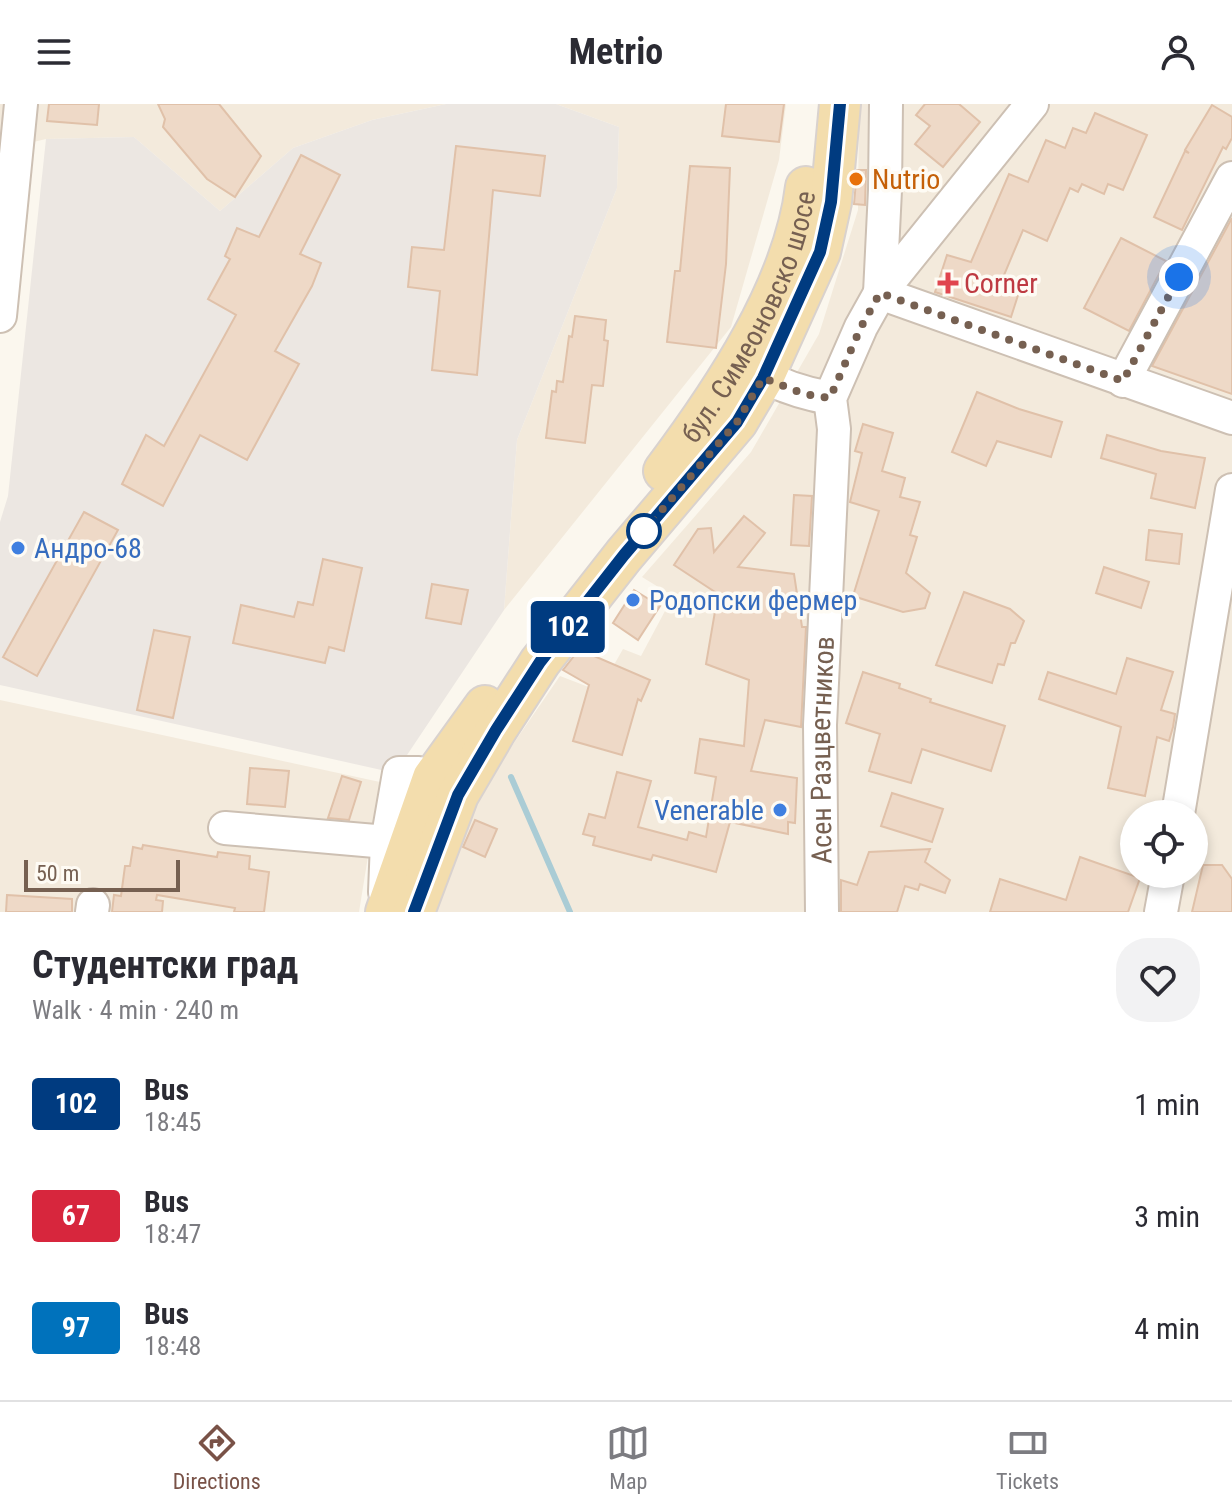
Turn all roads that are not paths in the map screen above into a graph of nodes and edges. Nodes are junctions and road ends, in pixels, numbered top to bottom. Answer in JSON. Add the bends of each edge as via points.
{"nodes":[{"id":1,"x":21,"y":104,"type":"edge"},
{"id":2,"x":815,"y":104,"type":"edge"},
{"id":3,"x":840,"y":104,"type":"edge"},
{"id":4,"x":886,"y":104,"type":"edge"},
{"id":5,"x":1032,"y":104,"type":"edge"},
{"id":6,"x":1232,"y":178,"type":"edge"},
{"id":7,"x":5,"y":226,"type":"edge"},
{"id":8,"x":880,"y":293,"type":"junction"},
{"id":9,"x":0,"y":316,"type":"edge"},
{"id":10,"x":751,"y":370,"type":"junction"},
{"id":11,"x":1123,"y":381,"type":"junction"},
{"id":12,"x":830,"y":398,"type":"junction"},
{"id":13,"x":1232,"y":418,"type":"edge"},
{"id":14,"x":1232,"y":490,"type":"edge"},
{"id":15,"x":445,"y":787,"type":"junction"},
{"id":16,"x":1180,"y":800,"type":"edge"},
{"id":17,"x":225,"y":828,"type":"dead end"},
{"id":18,"x":387,"y":842,"type":"junction"},
{"id":19,"x":1165,"y":888,"type":"edge"},
{"id":20,"x":385,"y":912,"type":"edge"},
{"id":21,"x":414,"y":912,"type":"edge"},
{"id":22,"x":822,"y":912,"type":"edge"},
{"id":23,"x":1161,"y":912,"type":"edge"}],
"edges":[{"from":1,"to":7,"type":"street"},
{"from":2,"to":10,"type":"main road","name":"бул. Симеоновско шосе","via":[[805,197]]},
{"from":3,"to":10,"type":"main road","name":"бул. Симеоновско шосе","via":[[831,202],[820,252]]},
{"from":4,"to":8,"type":"street"},
{"from":5,"to":8,"type":"street","name":"Асен Разцветников"},
{"from":6,"to":11,"type":"street"},
{"from":7,"to":9,"type":"street"},
{"from":8,"to":11,"type":"street"},
{"from":8,"to":12,"type":"street","name":"Асен Разцветников"},
{"from":10,"to":12,"type":"street","via":[[804,394]]},
{"from":10,"to":15,"type":"main road","name":"бул. Симеоновско шосе","via":[[737,422],[624,555],[540,662],[496,730]]},
{"from":11,"to":13,"type":"street"},
{"from":12,"to":22,"type":"street","name":"Асен Разцветников","via":[[834,429],[820,725]]},
{"from":14,"to":16,"type":"street"},
{"from":15,"to":18,"type":"street","name":"бул. Симеоновско шосе","via":[[419,773],[399,773]]},
{"from":15,"to":20,"type":"main road","name":"бул. Симеоновско шосе"},
{"from":15,"to":21,"type":"main road","name":"бул. Симеоновско шосе"},
{"from":17,"to":18,"type":"street"},
{"from":18,"to":20,"type":"street","name":"бул. Симеоновско шосе"},
{"from":19,"to":23,"type":"street"}]}
